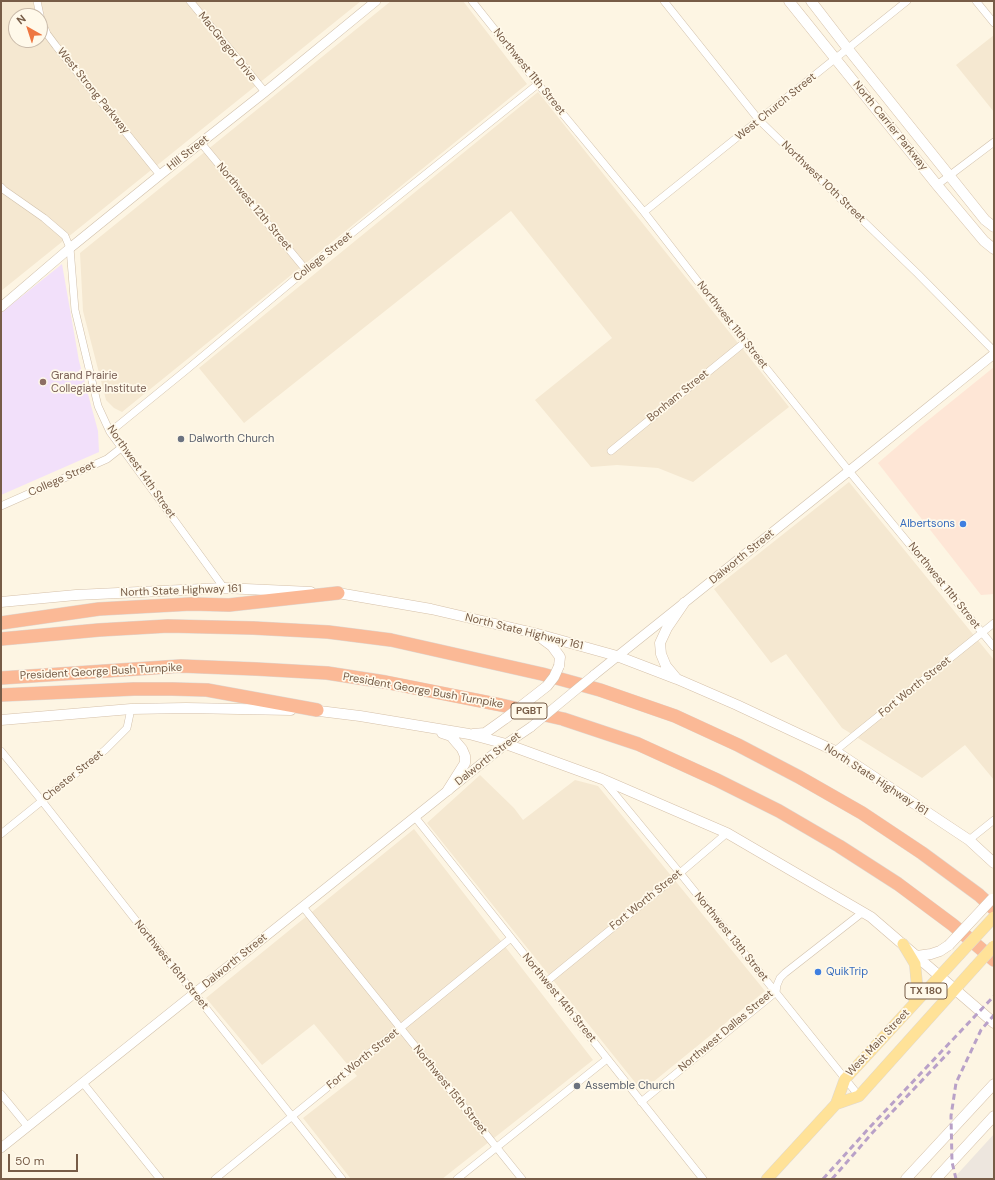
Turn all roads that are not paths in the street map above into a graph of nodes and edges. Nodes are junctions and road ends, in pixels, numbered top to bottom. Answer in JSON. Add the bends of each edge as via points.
{"nodes":[{"id":1,"x":37,"y":1,"type":"edge"},
{"id":2,"x":190,"y":1,"type":"edge"},
{"id":3,"x":376,"y":1,"type":"edge"},
{"id":4,"x":472,"y":1,"type":"edge"},
{"id":5,"x":664,"y":1,"type":"edge"},
{"id":6,"x":789,"y":1,"type":"edge"},
{"id":7,"x":812,"y":1,"type":"edge"},
{"id":8,"x":907,"y":1,"type":"edge"},
{"id":9,"x":976,"y":1,"type":"edge"},
{"id":10,"x":366,"y":4,"type":"edge"},
{"id":11,"x":994,"y":23,"type":"edge"},
{"id":12,"x":848,"y":49,"type":"junction"},
{"id":13,"x":835,"y":59,"type":"junction"},
{"id":14,"x":538,"y":84,"type":"junction"},
{"id":15,"x":265,"y":92,"type":"junction"},
{"id":16,"x":759,"y":120,"type":"junction"},
{"id":17,"x":994,"y":142,"type":"edge"},
{"id":18,"x":201,"y":143,"type":"junction"},
{"id":19,"x":160,"y":175,"type":"junction"},
{"id":20,"x":950,"y":176,"type":"junction"},
{"id":21,"x":937,"y":185,"type":"junction"},
{"id":22,"x":1,"y":187,"type":"edge"},
{"id":23,"x":644,"y":212,"type":"junction"},
{"id":24,"x":994,"y":227,"type":"edge"},
{"id":25,"x":70,"y":248,"type":"junction"},
{"id":26,"x":994,"y":248,"type":"edge"},
{"id":27,"x":306,"y":270,"type":"junction"},
{"id":28,"x":1,"y":307,"type":"edge"},
{"id":29,"x":745,"y":342,"type":"junction"},
{"id":30,"x":994,"y":351,"type":"edge"},
{"id":31,"x":994,"y":354,"type":"edge"},
{"id":32,"x":110,"y":432,"type":"junction"},
{"id":33,"x":122,"y":448,"type":"junction"},
{"id":34,"x":611,"y":451,"type":"dead end"},
{"id":35,"x":849,"y":471,"type":"junction"},
{"id":36,"x":1,"y":506,"type":"edge"},
{"id":37,"x":224,"y":588,"type":"junction"},
{"id":38,"x":338,"y":593,"type":"junction"},
{"id":39,"x":1,"y":602,"type":"edge"},
{"id":40,"x":684,"y":603,"type":"junction"},
{"id":41,"x":1,"y":623,"type":"edge"},
{"id":42,"x":994,"y":623,"type":"edge"},
{"id":43,"x":982,"y":632,"type":"junction"},
{"id":44,"x":534,"y":633,"type":"junction"},
{"id":45,"x":1,"y":640,"type":"edge"},
{"id":46,"x":994,"y":647,"type":"edge"},
{"id":47,"x":617,"y":656,"type":"junction"},
{"id":48,"x":1,"y":678,"type":"edge"},
{"id":49,"x":677,"y":679,"type":"junction"},
{"id":50,"x":1,"y":696,"type":"edge"},
{"id":51,"x":131,"y":709,"type":"junction"},
{"id":52,"x":317,"y":710,"type":"junction"},
{"id":53,"x":1,"y":720,"type":"edge"},
{"id":54,"x":435,"y":729,"type":"junction"},
{"id":55,"x":469,"y":734,"type":"junction"},
{"id":56,"x":506,"y":744,"type":"junction"},
{"id":57,"x":1,"y":751,"type":"edge"},
{"id":58,"x":835,"y":752,"type":"junction"},
{"id":59,"x":602,"y":779,"type":"junction"},
{"id":60,"x":448,"y":790,"type":"junction"},
{"id":61,"x":42,"y":801,"type":"junction"},
{"id":62,"x":414,"y":817,"type":"junction"},
{"id":63,"x":994,"y":820,"type":"edge"},
{"id":64,"x":727,"y":833,"type":"junction"},
{"id":65,"x":1,"y":834,"type":"edge"},
{"id":66,"x":969,"y":840,"type":"junction"},
{"id":67,"x":993,"y":864,"type":"edge"},
{"id":68,"x":680,"y":873,"type":"junction"},
{"id":69,"x":993,"y":901,"type":"edge"},
{"id":70,"x":303,"y":907,"type":"junction"},
{"id":71,"x":863,"y":912,"type":"junction"},
{"id":72,"x":994,"y":917,"type":"edge"},
{"id":73,"x":511,"y":938,"type":"junction"},
{"id":74,"x":903,"y":944,"type":"junction"},
{"id":75,"x":994,"y":946,"type":"edge"},
{"id":76,"x":916,"y":956,"type":"junction"},
{"id":77,"x":994,"y":960,"type":"edge"},
{"id":78,"x":940,"y":976,"type":"junction"},
{"id":79,"x":546,"y":982,"type":"junction"},
{"id":80,"x":955,"y":990,"type":"junction"},
{"id":81,"x":776,"y":992,"type":"junction"},
{"id":82,"x":194,"y":994,"type":"junction"},
{"id":83,"x":914,"y":1004,"type":"junction"},
{"id":84,"x":994,"y":1023,"type":"edge"},
{"id":85,"x":400,"y":1028,"type":"junction"},
{"id":86,"x":607,"y":1059,"type":"junction"},
{"id":87,"x":845,"y":1079,"type":"junction"},
{"id":88,"x":83,"y":1083,"type":"junction"},
{"id":89,"x":994,"y":1084,"type":"edge"},
{"id":90,"x":1,"y":1094,"type":"edge"},
{"id":91,"x":859,"y":1096,"type":"junction"},
{"id":92,"x":641,"y":1102,"type":"junction"},
{"id":93,"x":836,"y":1104,"type":"junction"},
{"id":94,"x":292,"y":1116,"type":"junction"},
{"id":95,"x":994,"y":1116,"type":"edge"},
{"id":96,"x":28,"y":1127,"type":"junction"},
{"id":97,"x":496,"y":1147,"type":"junction"},
{"id":98,"x":1,"y":1148,"type":"edge"},
{"id":99,"x":160,"y":1179,"type":"edge"},
{"id":100,"x":215,"y":1179,"type":"edge"},
{"id":101,"x":342,"y":1179,"type":"edge"},
{"id":102,"x":457,"y":1179,"type":"edge"},
{"id":103,"x":522,"y":1179,"type":"edge"},
{"id":104,"x":703,"y":1179,"type":"edge"},
{"id":105,"x":767,"y":1179,"type":"edge"},
{"id":106,"x":906,"y":1179,"type":"edge"},
{"id":107,"x":936,"y":1179,"type":"edge"}],
"edges":[{"from":1,"to":19,"type":"street","name":"West Strong Parkway","via":[[47,34]]},
{"from":2,"to":15,"type":"street","name":"MacGregor Drive"},
{"from":3,"to":10,"type":"street","name":"Hill Street"},
{"from":4,"to":14,"type":"street","name":"Northwest 11th Street"},
{"from":5,"to":16,"type":"street","name":"Northwest 10th Street"},
{"from":6,"to":13,"type":"main road","name":"North Carrier Parkway"},
{"from":7,"to":12,"type":"main road","name":"North Carrier Parkway"},
{"from":8,"to":12,"type":"street","name":"West Church Street"},
{"from":9,"to":11,"type":"street"},
{"from":10,"to":15,"type":"street","name":"Hill Street"},
{"from":12,"to":13,"type":"street","name":"West Church Street"},
{"from":12,"to":20,"type":"main road","name":"North Carrier Parkway"},
{"from":13,"to":16,"type":"street","name":"West Church Street"},
{"from":13,"to":21,"type":"main road","name":"North Carrier Parkway"},
{"from":14,"to":23,"type":"street","name":"Northwest 11th Street"},
{"from":14,"to":27,"type":"street","name":"College Street"},
{"from":15,"to":18,"type":"street","name":"Hill Street"},
{"from":16,"to":23,"type":"street","name":"West Church Street"},
{"from":16,"to":30,"type":"street","name":"Northwest 10th Street"},
{"from":17,"to":20,"type":"street"},
{"from":18,"to":19,"type":"street","name":"Hill Street"},
{"from":18,"to":27,"type":"street","name":"Northwest 12th Street"},
{"from":19,"to":25,"type":"street","name":"Hill Street"},
{"from":20,"to":21,"type":"street"},
{"from":20,"to":24,"type":"main road","name":"North Carrier Parkway","via":[[985,220]]},
{"from":21,"to":26,"type":"main road","name":"North Carrier Parkway","via":[[984,241]]},
{"from":22,"to":25,"type":"street","name":"Northwest 14th Street","via":[[65,236]]},
{"from":23,"to":29,"type":"street","name":"Northwest 11th Street"},
{"from":25,"to":28,"type":"street","name":"Hill Street"},
{"from":25,"to":32,"type":"street","name":"Northwest 14th Street","via":[[75,310],[98,406]]},
{"from":27,"to":32,"type":"street","name":"College Street"},
{"from":29,"to":34,"type":"street","name":"Bonham Street"},
{"from":29,"to":35,"type":"street","name":"Northwest 11th Street"},
{"from":31,"to":35,"type":"street","name":"Dalworth Street"},
{"from":32,"to":33,"type":"street","name":"Northwest 14th Street"},
{"from":33,"to":36,"type":"street","name":"College Street","via":[[107,458]]},
{"from":33,"to":37,"type":"street","name":"Northwest 14th Street"},
{"from":35,"to":40,"type":"street","name":"Dalworth Street"},
{"from":35,"to":43,"type":"street","name":"Northwest 11th Street"},
{"from":37,"to":38,"type":"main road","name":"North State Highway 161"},
{"from":37,"to":39,"type":"main road","name":"North State Highway 161","via":[[76,595]]},
{"from":38,"to":41,"type":"highway","via":[[229,605],[191,604],[99,609]]},
{"from":38,"to":44,"type":"main road","name":"North State Highway 161","via":[[431,609]]},
{"from":40,"to":47,"type":"street","name":"Dalworth Street"},
{"from":40,"to":49,"type":"main road","via":[[660,643],[666,666]]},
{"from":42,"to":43,"type":"street","name":"Fort Worth Street"},
{"from":43,"to":46,"type":"street","name":"Northwest 11th Street"},
{"from":43,"to":58,"type":"street","name":"Fort Worth Street"},
{"from":44,"to":47,"type":"main road","name":"North State Highway 161"},
{"from":44,"to":55,"type":"main road","bridge":true,"via":[[552,646],[560,657],[554,677],[547,686],[485,733]]},
{"from":45,"to":69,"type":"highway","via":[[168,626],[328,632],[391,640],[542,674],[600,690],[675,716],[738,745],[862,813],[979,895]]},
{"from":47,"to":49,"type":"main road","name":"North State Highway 161"},
{"from":47,"to":56,"type":"street","name":"Dalworth Street","bridge":true,"via":[[531,727]]},
{"from":48,"to":77,"type":"highway","name":"President George Bush Turnpike","number":"PGBT","via":[[181,666],[327,673],[385,682],[563,719],[638,744],[779,811],[898,884]]},
{"from":49,"to":58,"type":"main road","name":"North State Highway 161"},
{"from":50,"to":52,"type":"highway","via":[[134,689],[206,690]]},
{"from":51,"to":52,"type":"main road"},
{"from":51,"to":53,"type":"main road"},
{"from":51,"to":61,"type":"street","name":"Chester Street","via":[[127,728],[105,750]]},
{"from":52,"to":54,"type":"main road"},
{"from":54,"to":55,"type":"main road"},
{"from":54,"to":60,"type":"main road","via":[[451,736],[465,756],[465,763]]},
{"from":55,"to":56,"type":"main road"},
{"from":56,"to":59,"type":"main road"},
{"from":56,"to":60,"type":"street","name":"Dalworth Street"},
{"from":57,"to":61,"type":"street","name":"Northwest 16th Street"},
{"from":58,"to":66,"type":"main road","name":"North State Highway 161"},
{"from":59,"to":64,"type":"main road"},
{"from":59,"to":68,"type":"street","name":"Northwest 13th Street"},
{"from":60,"to":62,"type":"street","name":"Dalworth Street"},
{"from":61,"to":65,"type":"street","name":"Chester Street"},
{"from":61,"to":82,"type":"street","name":"Northwest 16th Street"},
{"from":62,"to":70,"type":"street","name":"Dalworth Street"},
{"from":62,"to":73,"type":"street","name":"Northwest 14th Street"},
{"from":63,"to":66,"type":"street"},
{"from":64,"to":68,"type":"street","name":"Fort Worth Street"},
{"from":64,"to":71,"type":"main road"},
{"from":66,"to":67,"type":"main road","name":"North State Highway 161"},
{"from":68,"to":79,"type":"street","name":"Fort Worth Street"},
{"from":68,"to":81,"type":"street","name":"Northwest 13th Street"},
{"from":69,"to":76,"type":"main road","bridge":true,"via":[[949,945],[940,951]]},
{"from":70,"to":82,"type":"street","name":"Dalworth Street"},
{"from":70,"to":85,"type":"street","name":"Northwest 15th Street"},
{"from":71,"to":74,"type":"main road"},
{"from":71,"to":81,"type":"street","name":"Northwest Dallas Street","via":[[780,978]]},
{"from":72,"to":78,"type":"main road","name":"West Main Street","number":"TX 180","bridge":true},
{"from":73,"to":79,"type":"street","name":"Northwest 14th Street"},
{"from":73,"to":85,"type":"street","name":"Fort Worth Street"},
{"from":74,"to":76,"type":"main road"},
{"from":74,"to":83,"type":"main road","via":[[915,964],[917,985]]},
{"from":75,"to":80,"type":"main road","name":"West Main Street","number":"TX 180","bridge":true},
{"from":76,"to":78,"type":"main road"},
{"from":78,"to":80,"type":"main road"},
{"from":78,"to":83,"type":"main road","name":"West Main Street","number":"TX 180"},
{"from":79,"to":86,"type":"street","name":"Northwest 14th Street"},
{"from":80,"to":84,"type":"main road"},
{"from":80,"to":91,"type":"main road","name":"West Main Street","number":"TX 180"},
{"from":81,"to":87,"type":"street","name":"Northwest 13th Street"},
{"from":81,"to":92,"type":"street","name":"Northwest Dallas Street"},
{"from":82,"to":88,"type":"street","name":"Dalworth Street"},
{"from":82,"to":94,"type":"street","name":"Northwest 16th Street"},
{"from":83,"to":87,"type":"main road","name":"West Main Street","number":"TX 180"},
{"from":85,"to":94,"type":"street","name":"Fort Worth Street"},
{"from":85,"to":97,"type":"street","name":"Northwest 15th Street"},
{"from":86,"to":92,"type":"street","name":"Northwest 14th Street"},
{"from":86,"to":97,"type":"street"},
{"from":87,"to":91,"type":"street","name":"Northwest 13th Street"},
{"from":87,"to":93,"type":"main road","name":"West Main Street","number":"TX 180"},
{"from":88,"to":96,"type":"street","name":"Dalworth Street"},
{"from":88,"to":99,"type":"street"},
{"from":89,"to":106,"type":"main road"},
{"from":90,"to":96,"type":"street"},
{"from":91,"to":93,"type":"main road","name":"West Main Street","number":"TX 180"},
{"from":92,"to":104,"type":"street","name":"Northwest 14th Street"},
{"from":93,"to":105,"type":"main road","name":"West Main Street","number":"TX 180"},
{"from":94,"to":100,"type":"street","name":"Fort Worth Street"},
{"from":94,"to":101,"type":"street","name":"Northwest 16th Street"},
{"from":95,"to":107,"type":"main road"},
{"from":96,"to":98,"type":"street","name":"Dalworth Street"},
{"from":97,"to":102,"type":"street"},
{"from":97,"to":103,"type":"street","name":"Northwest 15th Street"}]}
